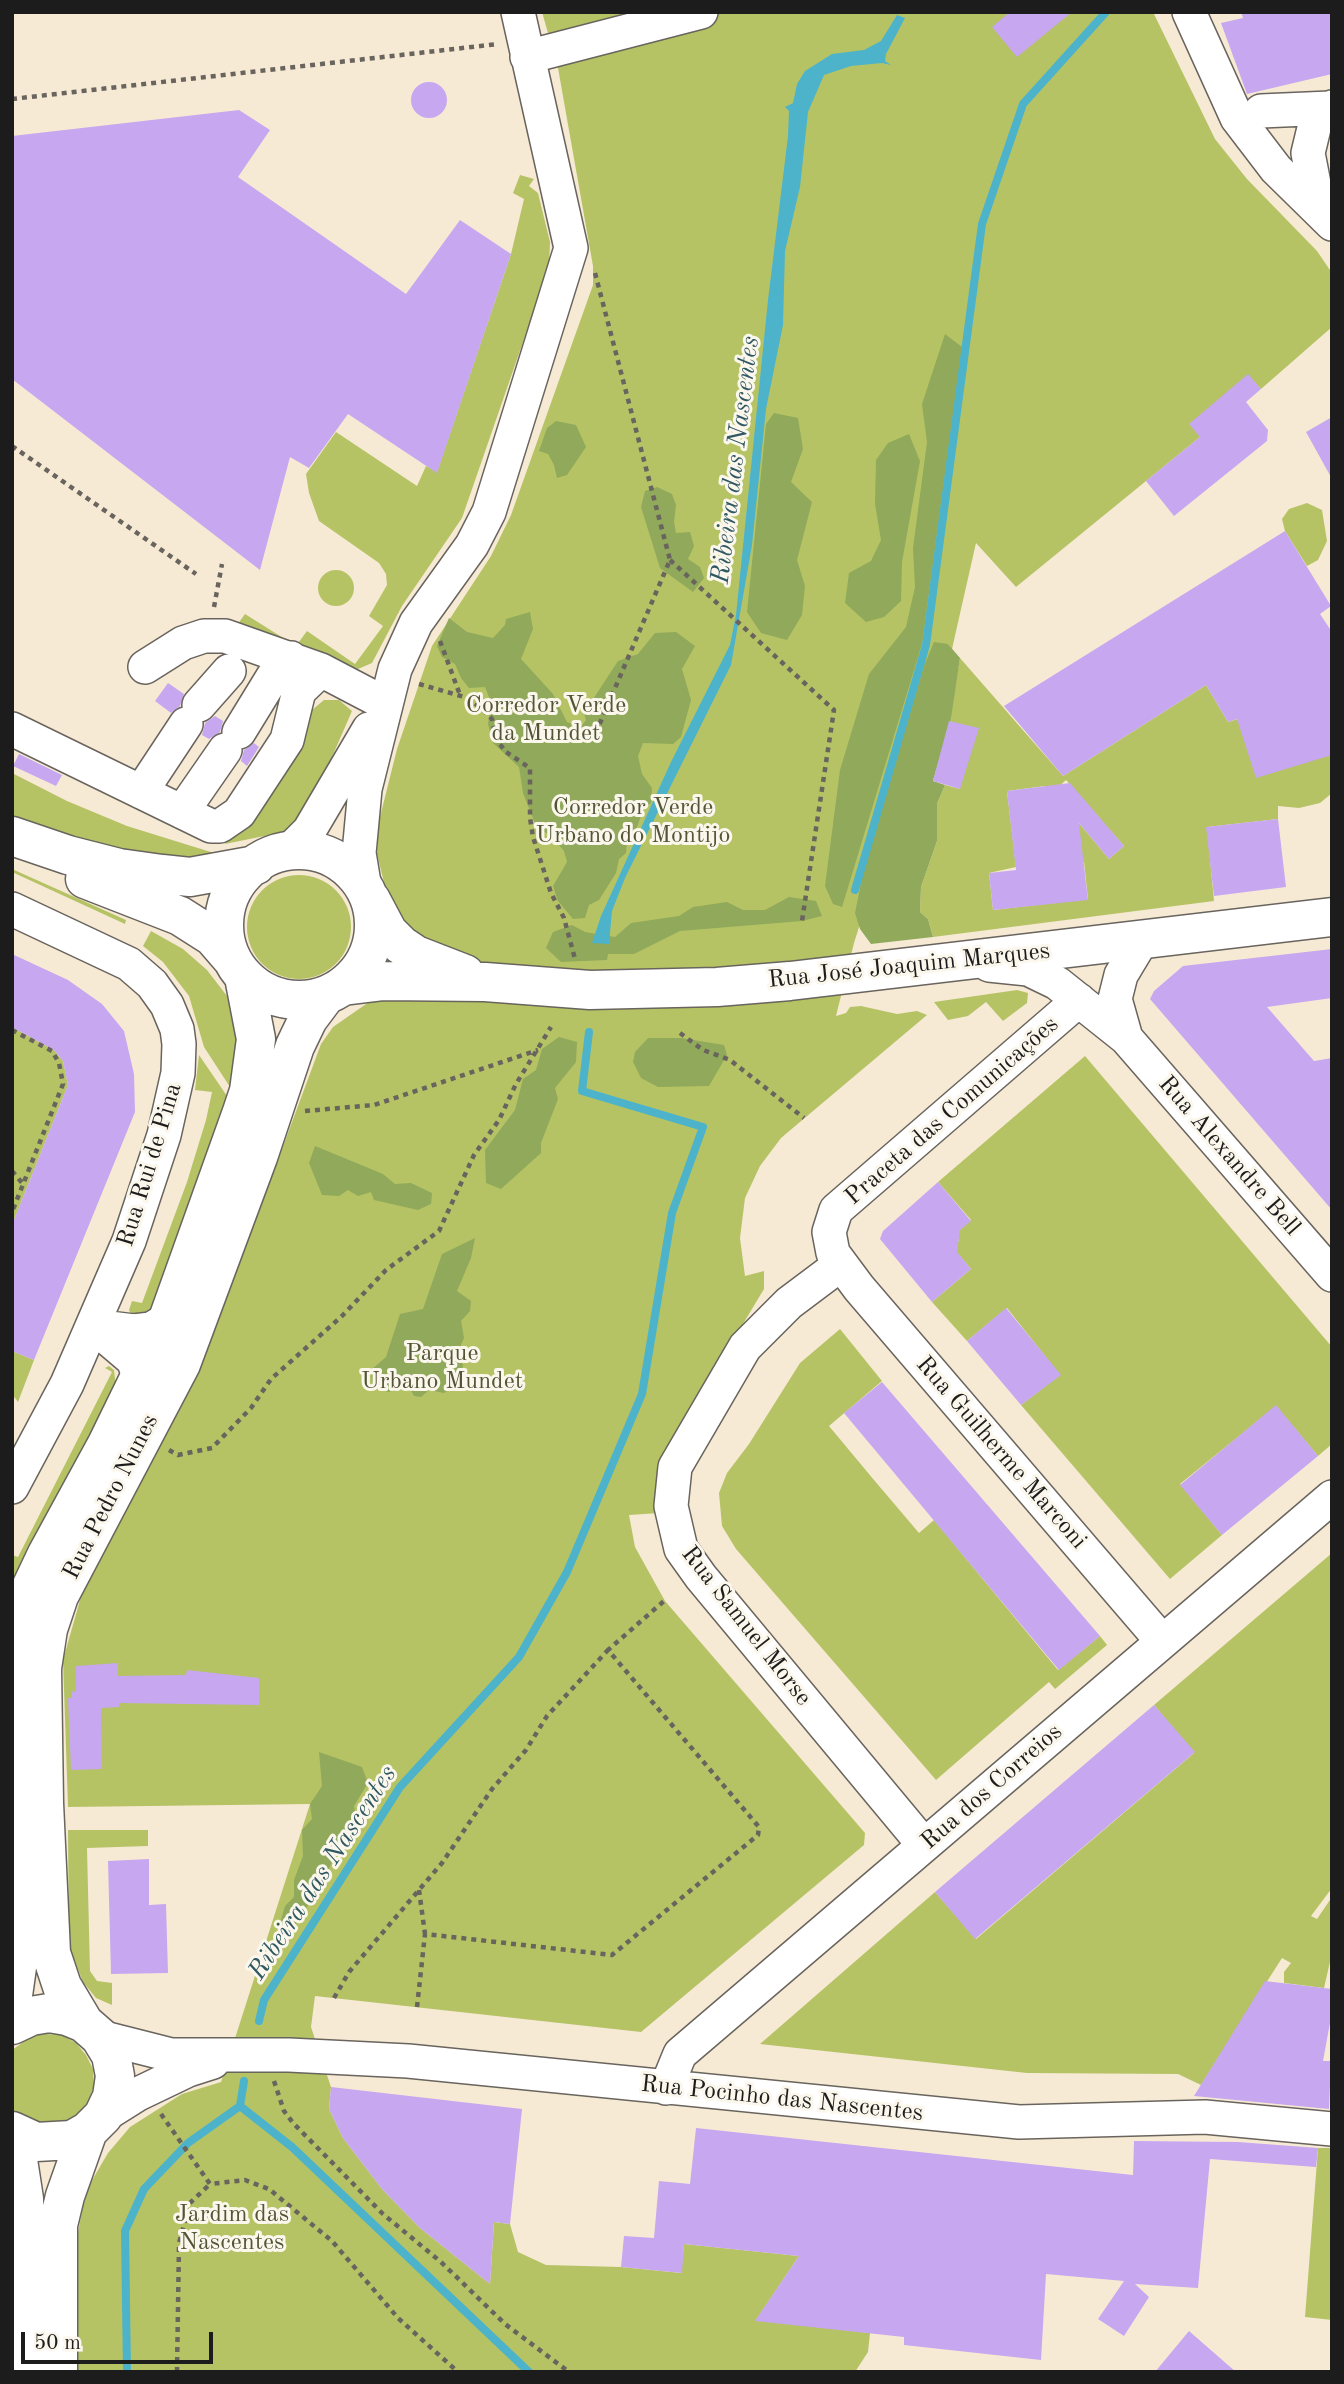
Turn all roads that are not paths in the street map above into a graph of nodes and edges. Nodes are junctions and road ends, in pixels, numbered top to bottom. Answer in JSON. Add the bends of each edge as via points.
{"nodes":[{"id":1,"x":701,"y":12,"type":"edge"},
{"id":2,"x":1189,"y":12,"type":"edge"},
{"id":3,"x":523,"y":37,"type":"edge"},
{"id":4,"x":1331,"y":107,"type":"edge"},
{"id":5,"x":1261,"y":111,"type":"dead end"},
{"id":6,"x":1325,"y":217,"type":"edge"},
{"id":7,"x":242,"y":659,"type":"junction"},
{"id":8,"x":306,"y":664,"type":"junction"},
{"id":9,"x":145,"y":667,"type":"dead end"},
{"id":10,"x":384,"y":703,"type":"junction"},
{"id":11,"x":12,"y":729,"type":"edge"},
{"id":12,"x":141,"y":792,"type":"junction"},
{"id":13,"x":182,"y":812,"type":"junction"},
{"id":14,"x":12,"y":836,"type":"edge"},
{"id":15,"x":12,"y":849,"type":"edge"},
{"id":16,"x":272,"y":858,"type":"junction"},
{"id":17,"x":366,"y":892,"type":"junction"},
{"id":18,"x":12,"y":909,"type":"edge"},
{"id":19,"x":1332,"y":917,"type":"edge"},
{"id":20,"x":1142,"y":940,"type":"junction"},
{"id":21,"x":959,"y":961,"type":"junction"},
{"id":22,"x":238,"y":968,"type":"junction"},
{"id":23,"x":485,"y":982,"type":"junction"},
{"id":24,"x":335,"y":990,"type":"junction"},
{"id":25,"x":1079,"y":1000,"type":"junction"},
{"id":26,"x":1126,"y":1038,"type":"junction"},
{"id":27,"x":841,"y":1264,"type":"junction"},
{"id":28,"x":1332,"y":1275,"type":"edge"},
{"id":29,"x":168,"y":1319,"type":"junction"},
{"id":30,"x":93,"y":1326,"type":"junction"},
{"id":31,"x":140,"y":1378,"type":"junction"},
{"id":32,"x":24,"y":1436,"type":"edge"},
{"id":33,"x":12,"y":1487,"type":"edge"},
{"id":34,"x":1332,"y":1497,"type":"edge"},
{"id":35,"x":1162,"y":1642,"type":"junction"},
{"id":36,"x":924,"y":1845,"type":"junction"},
{"id":37,"x":12,"y":2001,"type":"edge"},
{"id":38,"x":12,"y":2025,"type":"edge"},
{"id":39,"x":92,"y":2030,"type":"junction"},
{"id":40,"x":232,"y":2057,"type":"junction"},
{"id":41,"x":666,"y":2088,"type":"junction"},
{"id":42,"x":96,"y":2123,"type":"junction"},
{"id":43,"x":1332,"y":2129,"type":"edge"},
{"id":44,"x":12,"y":2131,"type":"edge"},
{"id":45,"x":12,"y":2146,"type":"edge"},
{"id":46,"x":31,"y":2372,"type":"edge"},
{"id":47,"x":58,"y":2372,"type":"edge"}],
"edges":[{"from":1,"to":3,"type":"street"},
{"from":2,"to":6,"type":"street","via":[[1237,118],[1276,169]]},
{"from":3,"to":10,"type":"street","via":[[571,248],[489,512],[472,545],[416,623]]},
{"from":4,"to":5,"type":"street"},
{"from":4,"to":6,"type":"street","via":[[1315,124],[1308,153]]},
{"from":7,"to":8,"type":"street"},
{"from":7,"to":9,"type":"street","via":[[225,636],[204,636],[183,643]]},
{"from":7,"to":12,"type":"street","via":[[192,714]]},
{"from":8,"to":10,"type":"street"},
{"from":8,"to":13,"type":"street","via":[[275,674]]},
{"from":8,"to":13,"type":"street","via":[[287,740],[239,813],[211,827]]},
{"from":10,"to":16,"type":"street","via":[[309,831]]},
{"from":10,"to":17,"type":"street","via":[[361,828],[359,853]]},
{"from":11,"to":12,"type":"street"},
{"from":12,"to":13,"type":"street"},
{"from":14,"to":16,"type":"main road","via":[[119,868],[190,877]]},
{"from":15,"to":22,"type":"main road","via":[[180,916],[213,937]]},
{"from":16,"to":17,"type":"main road","via":[[311,851],[351,872]]},
{"from":16,"to":22,"type":"main road","via":[[240,879],[229,897],[225,939]]},
{"from":17,"to":23,"type":"main road","name":"Rua José Joaquim Marques","via":[[388,932],[401,945]]},
{"from":17,"to":24,"type":"main road","via":[[373,915],[368,955],[358,972]]},
{"from":18,"to":30,"type":"street","name":"Rua Rui de Pina","via":[[129,964],[152,984],[177,1029],[178,1073],[164,1135],[129,1241]]},
{"from":19,"to":20,"type":"main road","name":"Rua José Joaquim Marques"},
{"from":20,"to":21,"type":"main road","name":"Rua José Joaquim Marques"},
{"from":20,"to":26,"type":"street","name":"Rua Alexandre Bell","via":[[1121,975],[1115,999]]},
{"from":21,"to":23,"type":"main road","name":"Rua José Joaquim Marques","via":[[772,983],[632,991]]},
{"from":21,"to":25,"type":"street","name":"Rua Alexandre Bell","via":[[1028,969]]},
{"from":22,"to":24,"type":"main road","via":[[262,990],[283,999],[305,1000]]},
{"from":22,"to":29,"type":"main road","name":"Rua Pedro Nunes","via":[[256,1038],[249,1091]]},
{"from":23,"to":24,"type":"main road","name":"Rua José Joaquim Marques","via":[[384,981]]},
{"from":24,"to":39,"type":"main road","name":"Rua Pedro Nunes","via":[[308,1020],[295,1046],[181,1364],[60,1596],[48,1629],[42,1668],[51,1954],[62,1986]]},
{"from":25,"to":26,"type":"street","name":"Rua Alexandre Bell"},
{"from":25,"to":27,"type":"street","name":"Praceta das Comunicações","via":[[836,1210],[829,1231],[833,1253]]},
{"from":26,"to":28,"type":"street","name":"Rua Alexandre Bell"},
{"from":27,"to":35,"type":"street","name":"Rua Guilherme Marconi"},
{"from":27,"to":36,"type":"street","name":"Rua Samuel Morse","via":[[789,1303],[745,1347],[675,1467],[671,1506],[681,1549],[695,1569]]},
{"from":29,"to":30,"type":"street","via":[[151,1329],[134,1331]]},
{"from":29,"to":31,"type":"main road","name":"Rua Pedro Nunes"},
{"from":30,"to":31,"type":"street","via":[[133,1360]]},
{"from":30,"to":32,"type":"street","name":"Rua Rui de Pina"},
{"from":31,"to":37,"type":"main road","name":"Rua Pedro Nunes","via":[[28,1594],[17,1639],[14,1695],[20,1946]]},
{"from":32,"to":33,"type":"street","name":"Rua Rui de Pina"},
{"from":34,"to":35,"type":"street","name":"Rua dos Correios"},
{"from":35,"to":36,"type":"street","name":"Rua dos Correios"},
{"from":36,"to":41,"type":"street","name":"Rua dos Correios","via":[[680,2054]]},
{"from":38,"to":39,"type":"main road","via":[[31,2016],[67,2015]]},
{"from":39,"to":40,"type":"street","name":"Rua Pocinho das Nascentes","via":[[171,2055]]},
{"from":39,"to":42,"type":"main road","name":"Rua Pedro Nunes","via":[[111,2055],[115,2076],[112,2097]]},
{"from":40,"to":41,"type":"street","name":"Rua Pocinho das Nascentes","via":[[408,2061]]},
{"from":40,"to":42,"type":"street","name":"Rua Pocinho das Nascentes","via":[[188,2070],[138,2094]]},
{"from":41,"to":43,"type":"street","name":"Rua Pocinho das Nascentes","via":[[1019,2122],[1205,2118]]},
{"from":42,"to":44,"type":"main road","via":[[72,2140],[54,2143],[36,2142]]},
{"from":42,"to":47,"type":"main road","name":"Rua Pedro Nunes","via":[[65,2196],[58,2225]]},
{"from":45,"to":46,"type":"main road","via":[[24,2199]]}]}
